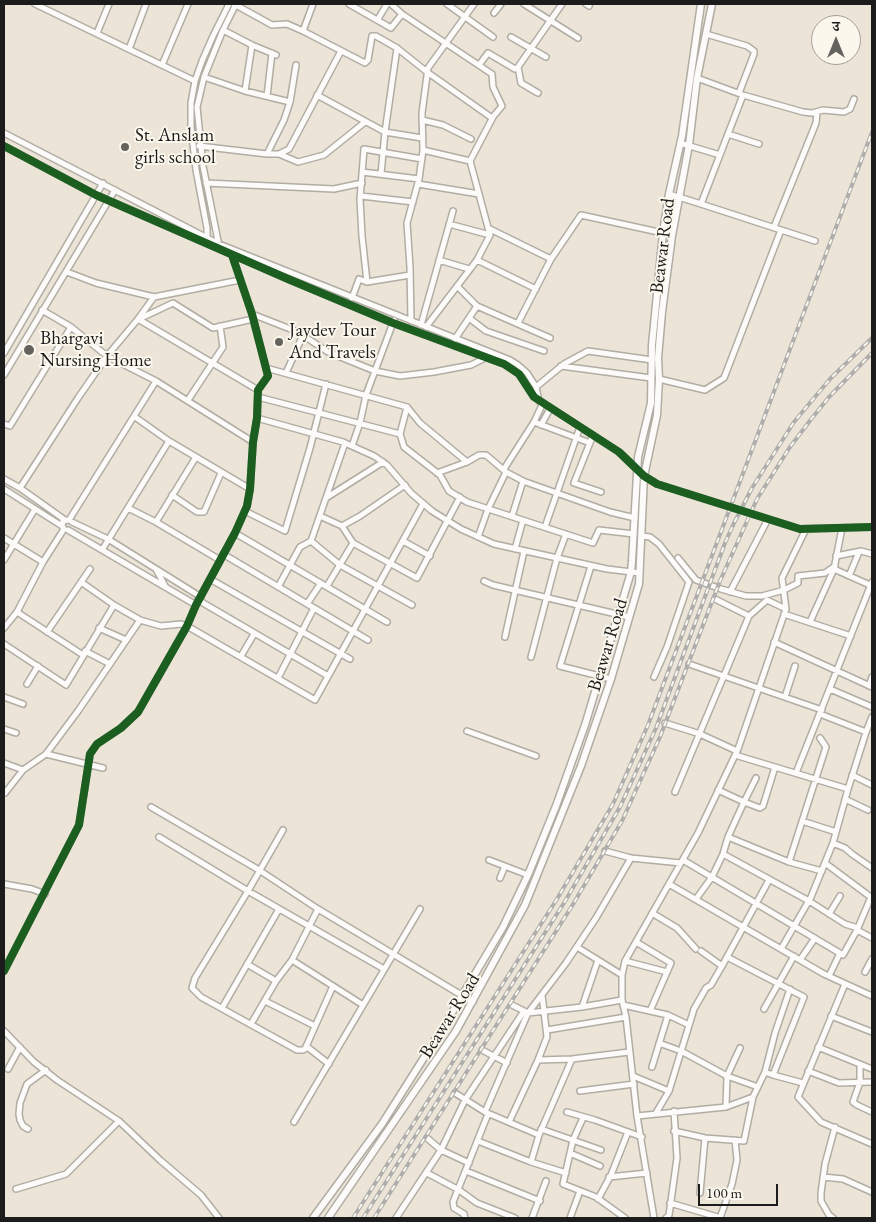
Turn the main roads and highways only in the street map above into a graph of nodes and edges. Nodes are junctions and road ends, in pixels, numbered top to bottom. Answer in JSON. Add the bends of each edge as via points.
{"nodes":[{"id":1,"x":701,"y":4,"type":"edge"},
{"id":2,"x":712,"y":4,"type":"edge"},
{"id":3,"x":536,"y":856,"type":"junction"},
{"id":4,"x":544,"y":860,"type":"junction"},
{"id":5,"x":313,"y":1218,"type":"edge"},
{"id":6,"x":328,"y":1218,"type":"edge"}],
"edges":[{"from":1,"to":3,"type":"main road","name":"Beawar Road","via":[[680,143],[662,233],[651,403],[637,470],[630,572],[568,772]]},
{"from":2,"to":4,"type":"main road","name":"Beawar Road","via":[[697,78],[661,326],[657,415],[644,476],[639,584],[611,679]]},
{"from":3,"to":4,"type":"main road"},
{"from":3,"to":5,"type":"main road","name":"Beawar Road","via":[[503,927],[463,996],[382,1124]]},
{"from":4,"to":6,"type":"main road","name":"Beawar Road","via":[[525,905],[456,1031]]}]}
